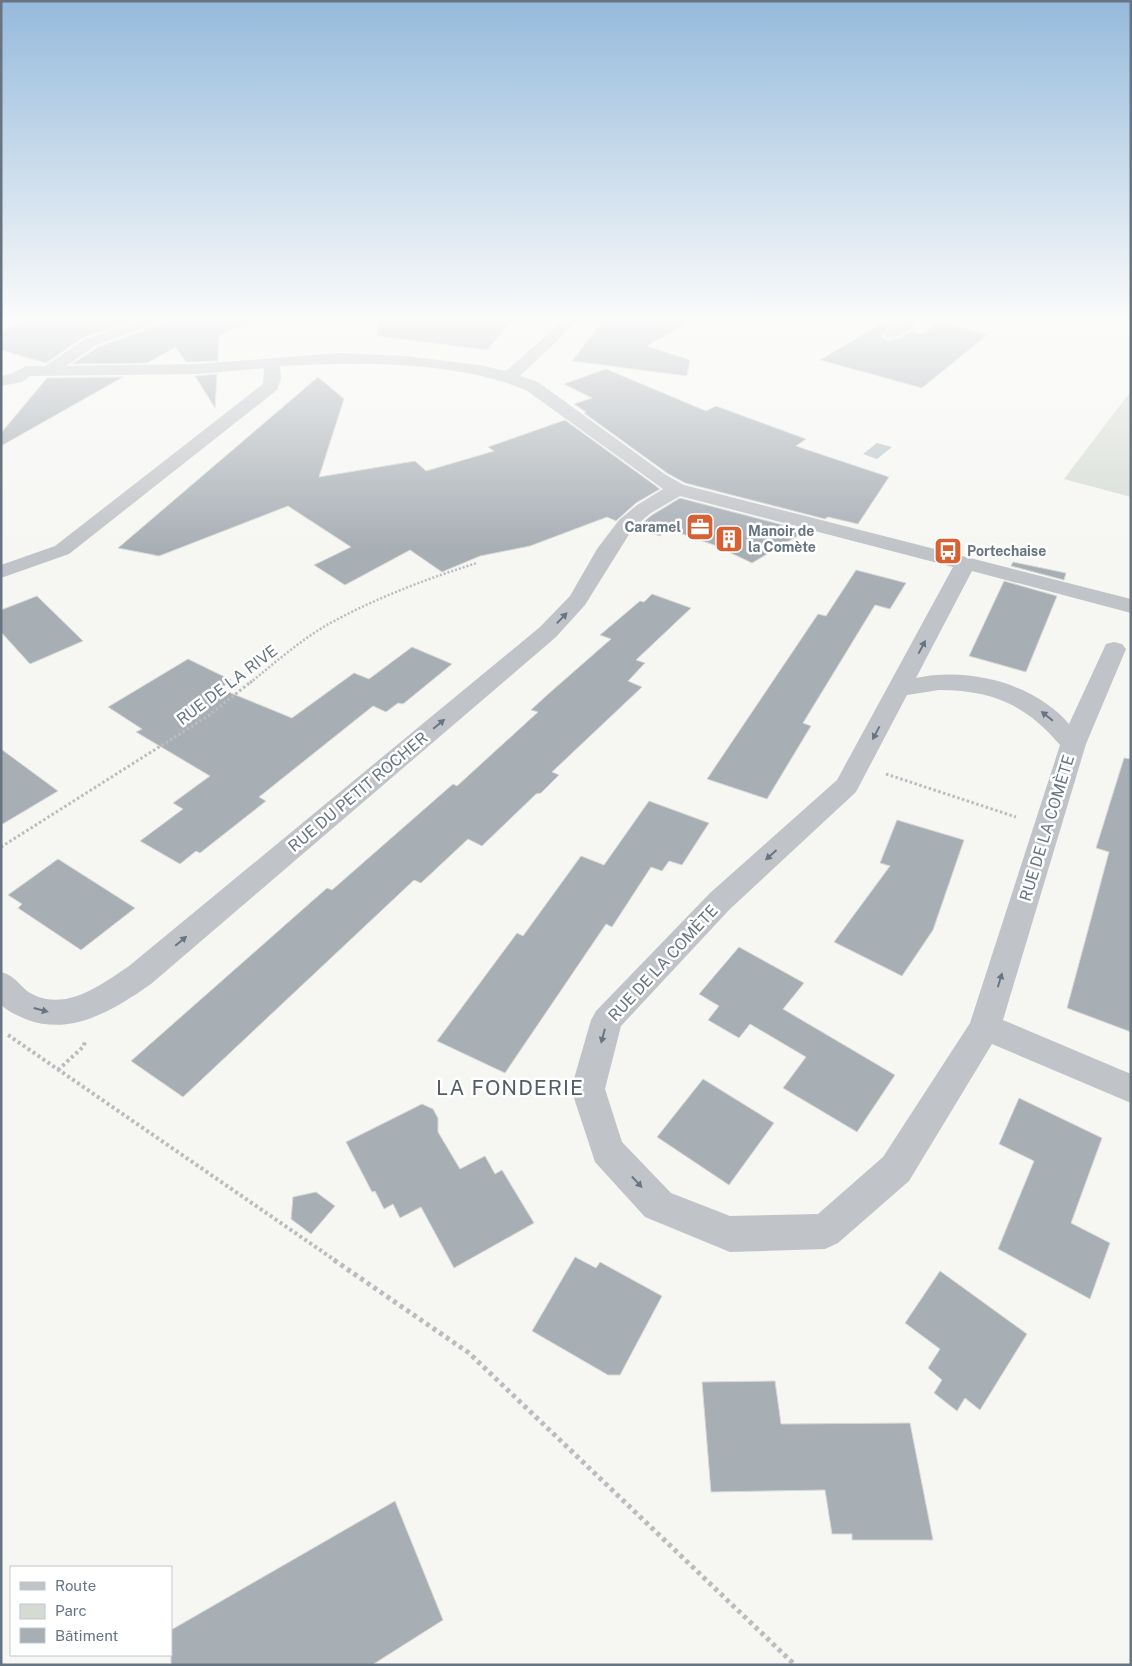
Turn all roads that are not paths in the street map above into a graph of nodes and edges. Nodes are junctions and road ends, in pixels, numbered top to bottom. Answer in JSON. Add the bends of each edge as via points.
{"nodes":[{"id":1,"x":260,"y":395,"type":"edge"},
{"id":2,"x":544,"y":395,"type":"edge"},
{"id":3,"x":677,"y":489,"type":"junction"},
{"id":4,"x":965,"y":564,"type":"junction"},
{"id":5,"x":1,"y":572,"type":"edge"},
{"id":6,"x":1131,"y":606,"type":"edge"},
{"id":7,"x":1114,"y":649,"type":"dead end"},
{"id":8,"x":899,"y":690,"type":"junction"},
{"id":9,"x":1073,"y":744,"type":"junction"},
{"id":10,"x":1,"y":984,"type":"edge"},
{"id":11,"x":985,"y":1027,"type":"junction"},
{"id":12,"x":1131,"y":1089,"type":"edge"}],
"edges":[{"from":1,"to":5,"type":"street","via":[[62,550]]},
{"from":2,"to":3,"type":"street"},
{"from":3,"to":4,"type":"street"},
{"from":10,"to":3,"type":"street","name":"RUE DU PETIT ROCHER","one_way":true,"via":[[20,1002],[44,1012],[69,1013],[89,1007],[140,975],[548,632],[567,613],[626,525],[642,510]]},
{"from":4,"to":6,"type":"street"},
{"from":8,"to":4,"type":"street","name":"RUE DE LA COMÈTE","one_way":true},
{"from":7,"to":9,"type":"street","name":"RUE DE LA COMÈTE"},
{"from":9,"to":8,"type":"street","name":"RUE DE LA COMÈTE","one_way":true,"via":[[1038,709],[996,689],[956,681],[919,684]]},
{"from":8,"to":11,"type":"street","name":"RUE DE LA COMÈTE","one_way":true,"via":[[847,786],[720,901],[607,1020],[588,1089],[607,1151],[658,1205],[730,1234],[825,1231],[896,1170]]},
{"from":11,"to":9,"type":"street","name":"RUE DE LA COMÈTE","one_way":true},
{"from":11,"to":12,"type":"street"}]}
